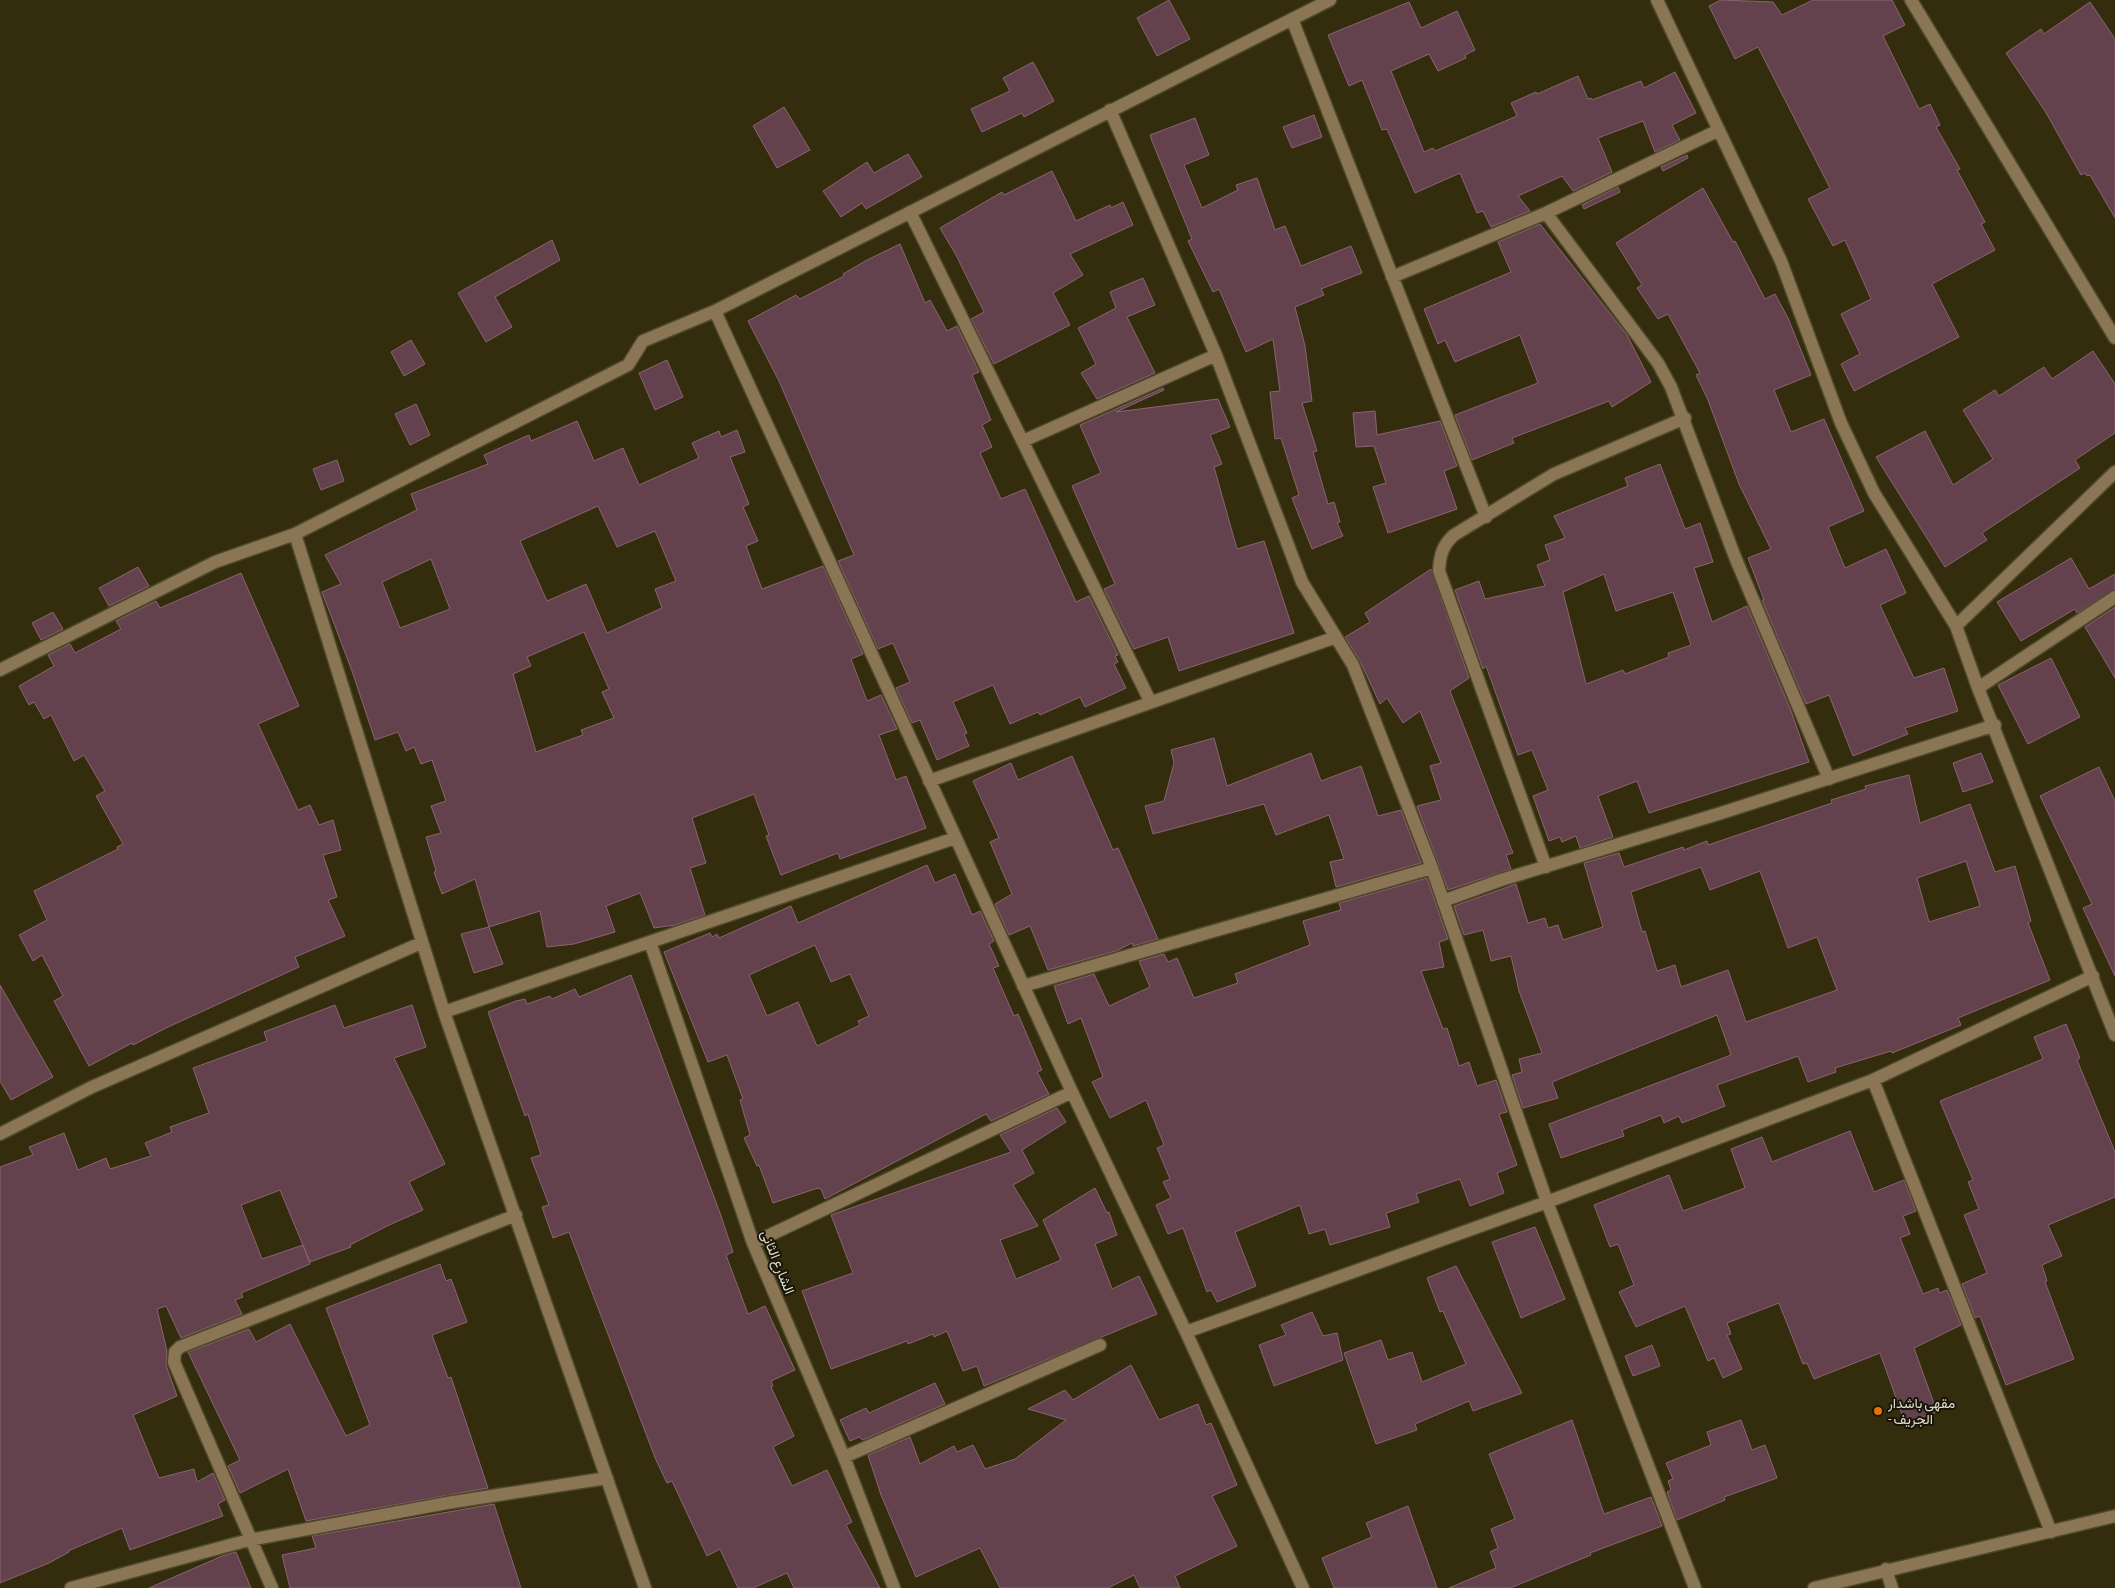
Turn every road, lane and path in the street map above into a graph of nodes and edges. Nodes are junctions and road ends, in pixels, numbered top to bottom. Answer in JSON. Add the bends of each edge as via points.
{"nodes":[{"id":1,"x":1330,"y":0,"type":"edge"},
{"id":2,"x":1657,"y":0,"type":"edge"},
{"id":3,"x":1911,"y":0,"type":"edge"},
{"id":4,"x":1292,"y":19,"type":"junction"},
{"id":5,"x":1110,"y":110,"type":"junction"},
{"id":6,"x":1719,"y":130,"type":"junction"},
{"id":7,"x":910,"y":212,"type":"junction"},
{"id":8,"x":1546,"y":213,"type":"junction"},
{"id":9,"x":1392,"y":277,"type":"junction"},
{"id":10,"x":715,"y":311,"type":"junction"},
{"id":11,"x":2115,"y":338,"type":"edge"},
{"id":12,"x":1216,"y":355,"type":"junction"},
{"id":13,"x":1684,"y":418,"type":"junction"},
{"id":14,"x":1023,"y":441,"type":"junction"},
{"id":15,"x":2115,"y":472,"type":"edge"},
{"id":16,"x":1486,"y":518,"type":"junction"},
{"id":17,"x":295,"y":534,"type":"junction"},
{"id":18,"x":2115,"y":596,"type":"edge"},
{"id":19,"x":1956,"y":626,"type":"junction"},
{"id":20,"x":1336,"y":637,"type":"junction"},
{"id":21,"x":0,"y":670,"type":"edge"},
{"id":22,"x":1978,"y":688,"type":"junction"},
{"id":23,"x":1150,"y":701,"type":"junction"},
{"id":24,"x":1995,"y":725,"type":"junction"},
{"id":25,"x":1829,"y":779,"type":"junction"},
{"id":26,"x":929,"y":781,"type":"junction"},
{"id":27,"x":955,"y":838,"type":"junction"},
{"id":28,"x":1546,"y":867,"type":"junction"},
{"id":29,"x":1432,"y":868,"type":"junction"},
{"id":30,"x":1444,"y":901,"type":"junction"},
{"id":31,"x":650,"y":942,"type":"junction"},
{"id":32,"x":421,"y":943,"type":"junction"},
{"id":33,"x":2092,"y":976,"type":"junction"},
{"id":34,"x":1023,"y":986,"type":"junction"},
{"id":35,"x":444,"y":1012,"type":"junction"},
{"id":36,"x":2115,"y":1035,"type":"edge"},
{"id":37,"x":1873,"y":1080,"type":"junction"},
{"id":38,"x":1072,"y":1092,"type":"junction"},
{"id":39,"x":0,"y":1134,"type":"edge"},
{"id":40,"x":1547,"y":1202,"type":"junction"},
{"id":41,"x":516,"y":1215,"type":"junction"},
{"id":42,"x":753,"y":1243,"type":"junction"},
{"id":43,"x":1186,"y":1332,"type":"junction"},
{"id":44,"x":1100,"y":1345,"type":"dead end"},
{"id":45,"x":844,"y":1457,"type":"junction"},
{"id":46,"x":607,"y":1478,"type":"junction"},
{"id":47,"x":2115,"y":1516,"type":"edge"},
{"id":48,"x":2051,"y":1532,"type":"junction"},
{"id":49,"x":249,"y":1540,"type":"junction"},
{"id":50,"x":1886,"y":1569,"type":"junction"},
{"id":51,"x":121,"y":1582,"type":"edge"},
{"id":52,"x":71,"y":1588,"type":"edge"},
{"id":53,"x":272,"y":1588,"type":"edge"},
{"id":54,"x":645,"y":1588,"type":"edge"},
{"id":55,"x":894,"y":1588,"type":"edge"},
{"id":56,"x":1303,"y":1588,"type":"edge"},
{"id":57,"x":1695,"y":1588,"type":"edge"},
{"id":58,"x":1814,"y":1588,"type":"edge"},
{"id":59,"x":1892,"y":1588,"type":"edge"}],
"edges":[{"from":1,"to":4,"type":"street"},
{"from":2,"to":6,"type":"street"},
{"from":3,"to":11,"type":"street"},
{"from":4,"to":5,"type":"street"},
{"from":4,"to":9,"type":"street"},
{"from":5,"to":7,"type":"street"},
{"from":5,"to":12,"type":"street"},
{"from":6,"to":8,"type":"street"},
{"from":6,"to":19,"type":"street","via":[[1781,261],[1841,422],[1874,492]]},
{"from":7,"to":10,"type":"street"},
{"from":7,"to":14,"type":"street"},
{"from":8,"to":9,"type":"street"},
{"from":8,"to":13,"type":"street","via":[[1658,363]]},
{"from":9,"to":16,"type":"street"},
{"from":10,"to":17,"type":"street","via":[[643,341],[628,365]]},
{"from":10,"to":26,"type":"street"},
{"from":12,"to":14,"type":"street"},
{"from":12,"to":20,"type":"street","via":[[1302,582]]},
{"from":13,"to":16,"type":"street","via":[[1554,474]]},
{"from":13,"to":25,"type":"street","via":[[1735,557]]},
{"from":14,"to":23,"type":"street"},
{"from":15,"to":19,"type":"street"},
{"from":16,"to":28,"type":"street","via":[[1444,544],[1439,572]]},
{"from":17,"to":21,"type":"street","via":[[215,562]]},
{"from":17,"to":32,"type":"street"},
{"from":18,"to":22,"type":"street"},
{"from":19,"to":22,"type":"street"},
{"from":20,"to":23,"type":"street"},
{"from":20,"to":29,"type":"street","via":[[1353,665]]},
{"from":22,"to":24,"type":"street"},
{"from":23,"to":26,"type":"street"},
{"from":24,"to":25,"type":"street"},
{"from":24,"to":33,"type":"street"},
{"from":25,"to":28,"type":"street"},
{"from":26,"to":27,"type":"street"},
{"from":27,"to":31,"type":"street"},
{"from":27,"to":34,"type":"street"},
{"from":28,"to":30,"type":"street"},
{"from":29,"to":30,"type":"street"},
{"from":29,"to":34,"type":"street"},
{"from":30,"to":40,"type":"street"},
{"from":31,"to":35,"type":"street"},
{"from":31,"to":42,"type":"street","name":"الشارع الثانى"},
{"from":32,"to":35,"type":"street"},
{"from":32,"to":39,"type":"street","via":[[92,1087]]},
{"from":33,"to":36,"type":"street"},
{"from":33,"to":37,"type":"street"},
{"from":34,"to":38,"type":"street"},
{"from":35,"to":41,"type":"street"},
{"from":37,"to":40,"type":"street"},
{"from":37,"to":48,"type":"street"},
{"from":38,"to":42,"type":"street"},
{"from":38,"to":43,"type":"street"},
{"from":40,"to":43,"type":"street"},
{"from":40,"to":57,"type":"street"},
{"from":41,"to":46,"type":"street"},
{"from":41,"to":49,"type":"street","via":[[180,1347],[175,1352],[174,1362]]},
{"from":42,"to":45,"type":"street","name":"الشارع الثانى"},
{"from":43,"to":56,"type":"street"},
{"from":44,"to":45,"type":"street"},
{"from":45,"to":55,"type":"street","name":"الشارع الثانى"},
{"from":46,"to":49,"type":"street","via":[[447,1503]]},
{"from":46,"to":54,"type":"street"},
{"from":47,"to":48,"type":"street"},
{"from":48,"to":50,"type":"street"},
{"from":49,"to":51,"type":"street"},
{"from":49,"to":53,"type":"street"},
{"from":50,"to":58,"type":"street"},
{"from":50,"to":59,"type":"street"},
{"from":51,"to":52,"type":"street"}]}
